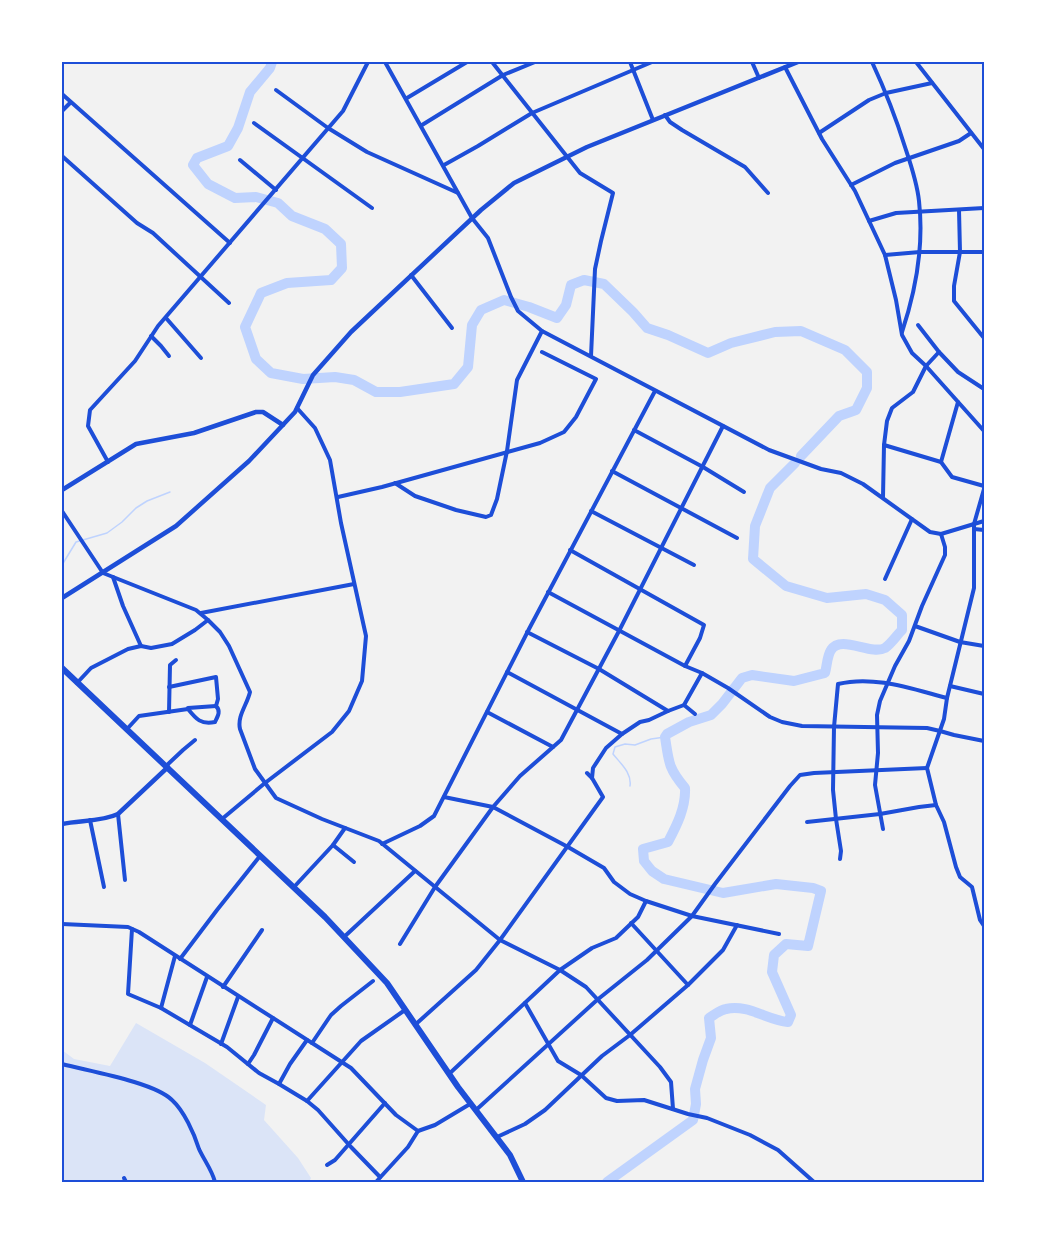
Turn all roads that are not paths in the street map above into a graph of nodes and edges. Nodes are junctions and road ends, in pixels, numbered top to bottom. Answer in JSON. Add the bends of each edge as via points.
{"nodes":[{"id":1,"x":368,"y":62,"type":"edge"},
{"id":2,"x":385,"y":62,"type":"edge"},
{"id":3,"x":466,"y":62,"type":"edge"},
{"id":4,"x":492,"y":62,"type":"edge"},
{"id":5,"x":535,"y":62,"type":"edge"},
{"id":6,"x":630,"y":62,"type":"edge"},
{"id":7,"x":651,"y":62,"type":"edge"},
{"id":8,"x":752,"y":62,"type":"edge"},
{"id":9,"x":798,"y":62,"type":"edge"},
{"id":10,"x":872,"y":62,"type":"edge"},
{"id":11,"x":916,"y":62,"type":"edge"},
{"id":12,"x":785,"y":67,"type":"junction"},
{"id":13,"x":633,"y":69,"type":"junction"},
{"id":14,"x":503,"y":75,"type":"junction"},
{"id":15,"x":759,"y":78,"type":"junction"},
{"id":16,"x":932,"y":83,"type":"junction"},
{"id":17,"x":276,"y":90,"type":"dead end"},
{"id":18,"x":886,"y":93,"type":"junction"},
{"id":19,"x":62,"y":94,"type":"edge"},
{"id":20,"x":407,"y":98,"type":"junction"},
{"id":21,"x":70,"y":103,"type":"junction"},
{"id":22,"x":62,"y":111,"type":"edge"},
{"id":23,"x":532,"y":113,"type":"junction"},
{"id":24,"x":665,"y":115,"type":"junction"},
{"id":25,"x":653,"y":120,"type":"junction"},
{"id":26,"x":254,"y":123,"type":"dead end"},
{"id":27,"x":422,"y":125,"type":"junction"},
{"id":28,"x":328,"y":128,"type":"junction"},
{"id":29,"x":819,"y":133,"type":"junction"},
{"id":30,"x":971,"y":133,"type":"junction"},
{"id":31,"x":984,"y":149,"type":"edge"},
{"id":32,"x":62,"y":156,"type":"edge"},
{"id":33,"x":566,"y":157,"type":"junction"},
{"id":34,"x":302,"y":159,"type":"junction"},
{"id":35,"x":909,"y":159,"type":"junction"},
{"id":36,"x":240,"y":160,"type":"dead end"},
{"id":37,"x":444,"y":165,"type":"junction"},
{"id":38,"x":850,"y":185,"type":"junction"},
{"id":39,"x":276,"y":190,"type":"junction"},
{"id":40,"x":459,"y":193,"type":"junction"},
{"id":41,"x":768,"y":193,"type":"dead end"},
{"id":42,"x":372,"y":208,"type":"dead end"},
{"id":43,"x":984,"y":208,"type":"edge"},
{"id":44,"x":959,"y":210,"type":"junction"},
{"id":45,"x":920,"y":212,"type":"junction"},
{"id":46,"x":472,"y":218,"type":"junction"},
{"id":47,"x":869,"y":220,"type":"junction"},
{"id":48,"x":230,"y":243,"type":"junction"},
{"id":49,"x":920,"y":252,"type":"junction"},
{"id":50,"x":960,"y":252,"type":"junction"},
{"id":51,"x":984,"y":252,"type":"edge"},
{"id":52,"x":885,"y":255,"type":"junction"},
{"id":53,"x":411,"y":275,"type":"junction"},
{"id":54,"x":200,"y":277,"type":"junction"},
{"id":55,"x":229,"y":303,"type":"dead end"},
{"id":56,"x":166,"y":318,"type":"junction"},
{"id":57,"x":918,"y":325,"type":"dead end"},
{"id":58,"x":452,"y":328,"type":"dead end"},
{"id":59,"x":542,"y":331,"type":"junction"},
{"id":60,"x":902,"y":335,"type":"junction"},
{"id":61,"x":151,"y":336,"type":"junction"},
{"id":62,"x":984,"y":338,"type":"edge"},
{"id":63,"x":542,"y":352,"type":"dead end"},
{"id":64,"x":939,"y":352,"type":"junction"},
{"id":65,"x":169,"y":356,"type":"dead end"},
{"id":66,"x":591,"y":356,"type":"junction"},
{"id":67,"x":201,"y":358,"type":"dead end"},
{"id":68,"x":926,"y":366,"type":"junction"},
{"id":69,"x":984,"y":389,"type":"edge"},
{"id":70,"x":654,"y":391,"type":"junction"},
{"id":71,"x":958,"y":401,"type":"junction"},
{"id":72,"x":297,"y":408,"type":"junction"},
{"id":73,"x":283,"y":425,"type":"junction"},
{"id":74,"x":723,"y":426,"type":"junction"},
{"id":75,"x":634,"y":430,"type":"junction"},
{"id":76,"x":984,"y":431,"type":"edge"},
{"id":77,"x":884,"y":445,"type":"junction"},
{"id":78,"x":507,"y":451,"type":"junction"},
{"id":79,"x":108,"y":462,"type":"junction"},
{"id":80,"x":941,"y":462,"type":"junction"},
{"id":81,"x":703,"y":467,"type":"junction"},
{"id":82,"x":612,"y":471,"type":"junction"},
{"id":83,"x":395,"y":483,"type":"junction"},
{"id":84,"x":984,"y":488,"type":"edge"},
{"id":85,"x":62,"y":490,"type":"edge"},
{"id":86,"x":744,"y":492,"type":"dead end"},
{"id":87,"x":337,"y":497,"type":"junction"},
{"id":88,"x":883,"y":497,"type":"junction"},
{"id":89,"x":681,"y":509,"type":"junction"},
{"id":90,"x":62,"y":511,"type":"edge"},
{"id":91,"x":591,"y":511,"type":"junction"},
{"id":92,"x":912,"y":519,"type":"junction"},
{"id":93,"x":984,"y":521,"type":"edge"},
{"id":94,"x":974,"y":527,"type":"junction"},
{"id":95,"x":984,"y":530,"type":"edge"},
{"id":96,"x":941,"y":534,"type":"junction"},
{"id":97,"x":737,"y":538,"type":"dead end"},
{"id":98,"x":661,"y":548,"type":"junction"},
{"id":99,"x":570,"y":550,"type":"junction"},
{"id":100,"x":694,"y":565,"type":"dead end"},
{"id":101,"x":103,"y":573,"type":"junction"},
{"id":102,"x":113,"y":577,"type":"junction"},
{"id":103,"x":885,"y":579,"type":"dead end"},
{"id":104,"x":354,"y":584,"type":"junction"},
{"id":105,"x":640,"y":590,"type":"junction"},
{"id":106,"x":548,"y":592,"type":"junction"},
{"id":107,"x":62,"y":598,"type":"edge"},
{"id":108,"x":201,"y":614,"type":"junction"},
{"id":109,"x":208,"y":620,"type":"junction"},
{"id":110,"x":915,"y":626,"type":"junction"},
{"id":111,"x":619,"y":631,"type":"junction"},
{"id":112,"x":527,"y":632,"type":"junction"},
{"id":113,"x":960,"y":642,"type":"junction"},
{"id":114,"x":141,"y":646,"type":"junction"},
{"id":115,"x":984,"y":646,"type":"edge"},
{"id":116,"x":176,"y":660,"type":"dead end"},
{"id":117,"x":685,"y":666,"type":"junction"},
{"id":118,"x":62,"y":668,"type":"edge"},
{"id":119,"x":598,"y":669,"type":"junction"},
{"id":120,"x":507,"y":672,"type":"junction"},
{"id":121,"x":702,"y":673,"type":"junction"},
{"id":122,"x":888,"y":682,"type":"junction"},
{"id":123,"x":76,"y":684,"type":"junction"},
{"id":124,"x":950,"y":686,"type":"junction"},
{"id":125,"x":169,"y":687,"type":"junction"},
{"id":126,"x":984,"y":694,"type":"edge"},
{"id":127,"x":947,"y":698,"type":"junction"},
{"id":128,"x":684,"y":705,"type":"junction"},
{"id":129,"x":216,"y":706,"type":"junction"},
{"id":130,"x":188,"y":709,"type":"junction"},
{"id":131,"x":576,"y":710,"type":"junction"},
{"id":132,"x":668,"y":711,"type":"junction"},
{"id":133,"x":169,"y":712,"type":"junction"},
{"id":134,"x":487,"y":712,"type":"junction"},
{"id":135,"x":696,"y":714,"type":"dead end"},
{"id":136,"x":834,"y":727,"type":"junction"},
{"id":137,"x":877,"y":727,"type":"junction"},
{"id":138,"x":127,"y":729,"type":"junction"},
{"id":139,"x":940,"y":730,"type":"junction"},
{"id":140,"x":622,"y":734,"type":"junction"},
{"id":141,"x":195,"y":740,"type":"dead end"},
{"id":142,"x":984,"y":741,"type":"edge"},
{"id":143,"x":553,"y":747,"type":"junction"},
{"id":144,"x":167,"y":767,"type":"junction"},
{"id":145,"x":927,"y":768,"type":"junction"},
{"id":146,"x":876,"y":770,"type":"junction"},
{"id":147,"x":833,"y":772,"type":"junction"},
{"id":148,"x":587,"y":773,"type":"dead end"},
{"id":149,"x":592,"y":778,"type":"junction"},
{"id":150,"x":265,"y":783,"type":"junction"},
{"id":151,"x":444,"y":797,"type":"junction"},
{"id":152,"x":936,"y":805,"type":"junction"},
{"id":153,"x":493,"y":807,"type":"junction"},
{"id":154,"x":118,"y":814,"type":"junction"},
{"id":155,"x":880,"y":814,"type":"junction"},
{"id":156,"x":90,"y":819,"type":"junction"},
{"id":157,"x":222,"y":819,"type":"junction"},
{"id":158,"x":836,"y":819,"type":"junction"},
{"id":159,"x":807,"y":822,"type":"dead end"},
{"id":160,"x":62,"y":824,"type":"edge"},
{"id":161,"x":345,"y":828,"type":"junction"},
{"id":162,"x":883,"y":829,"type":"dead end"},
{"id":163,"x":382,"y":844,"type":"junction"},
{"id":164,"x":333,"y":845,"type":"junction"},
{"id":165,"x":568,"y":847,"type":"junction"},
{"id":166,"x":261,"y":856,"type":"junction"},
{"id":167,"x":840,"y":858,"type":"dead end"},
{"id":168,"x":354,"y":862,"type":"dead end"},
{"id":169,"x":415,"y":871,"type":"junction"},
{"id":170,"x":125,"y":880,"type":"dead end"},
{"id":171,"x":104,"y":887,"type":"dead end"},
{"id":172,"x":294,"y":887,"type":"junction"},
{"id":173,"x":435,"y":887,"type":"junction"},
{"id":174,"x":646,"y":901,"type":"junction"},
{"id":175,"x":692,"y":916,"type":"junction"},
{"id":176,"x":631,"y":923,"type":"junction"},
{"id":177,"x":62,"y":924,"type":"edge"},
{"id":178,"x":737,"y":925,"type":"junction"},
{"id":179,"x":984,"y":926,"type":"edge"},
{"id":180,"x":132,"y":929,"type":"junction"},
{"id":181,"x":262,"y":930,"type":"dead end"},
{"id":182,"x":779,"y":934,"type":"dead end"},
{"id":183,"x":344,"y":937,"type":"junction"},
{"id":184,"x":500,"y":940,"type":"junction"},
{"id":185,"x":400,"y":944,"type":"dead end"},
{"id":186,"x":657,"y":950,"type":"junction"},
{"id":187,"x":175,"y":956,"type":"junction"},
{"id":188,"x":180,"y":959,"type":"junction"},
{"id":189,"x":560,"y":970,"type":"junction"},
{"id":190,"x":207,"y":976,"type":"junction"},
{"id":191,"x":373,"y":981,"type":"dead end"},
{"id":192,"x":688,"y":985,"type":"junction"},
{"id":193,"x":223,"y":987,"type":"junction"},
{"id":194,"x":238,"y":997,"type":"junction"},
{"id":195,"x":597,"y":1000,"type":"junction"},
{"id":196,"x":525,"y":1004,"type":"junction"},
{"id":197,"x":161,"y":1008,"type":"junction"},
{"id":198,"x":405,"y":1010,"type":"junction"},
{"id":199,"x":273,"y":1018,"type":"junction"},
{"id":200,"x":190,"y":1025,"type":"junction"},
{"id":201,"x":416,"y":1025,"type":"junction"},
{"id":202,"x":630,"y":1035,"type":"junction"},
{"id":203,"x":308,"y":1040,"type":"junction"},
{"id":204,"x":312,"y":1043,"type":"junction"},
{"id":205,"x":221,"y":1044,"type":"junction"},
{"id":206,"x":549,"y":1044,"type":"junction"},
{"id":207,"x":341,"y":1062,"type":"junction"},
{"id":208,"x":62,"y":1064,"type":"edge"},
{"id":209,"x":248,"y":1064,"type":"junction"},
{"id":210,"x":449,"y":1074,"type":"junction"},
{"id":211,"x":581,"y":1075,"type":"junction"},
{"id":212,"x":279,"y":1084,"type":"junction"},
{"id":213,"x":307,"y":1101,"type":"junction"},
{"id":214,"x":385,"y":1103,"type":"junction"},
{"id":215,"x":471,"y":1104,"type":"junction"},
{"id":216,"x":673,"y":1109,"type":"junction"},
{"id":217,"x":476,"y":1110,"type":"junction"},
{"id":218,"x":418,"y":1131,"type":"junction"},
{"id":219,"x":496,"y":1137,"type":"junction"},
{"id":220,"x":348,"y":1144,"type":"junction"},
{"id":221,"x":327,"y":1165,"type":"dead end"},
{"id":222,"x":380,"y":1177,"type":"junction"},
{"id":223,"x":215,"y":1182,"type":"edge"},
{"id":224,"x":376,"y":1182,"type":"edge"},
{"id":225,"x":523,"y":1182,"type":"edge"},
{"id":226,"x":814,"y":1182,"type":"edge"}],
"edges":[{"from":1,"to":28,"type":"street","via":[[344,111]]},
{"from":2,"to":20,"type":"street"},
{"from":3,"to":20,"type":"street"},
{"from":4,"to":14,"type":"street"},
{"from":5,"to":14,"type":"street"},
{"from":6,"to":13,"type":"street"},
{"from":7,"to":13,"type":"street"},
{"from":8,"to":15,"type":"street"},
{"from":9,"to":12,"type":"main road"},
{"from":10,"to":18,"type":"street"},
{"from":11,"to":16,"type":"street"},
{"from":12,"to":15,"type":"main road"},
{"from":12,"to":29,"type":"street"},
{"from":13,"to":23,"type":"street"},
{"from":13,"to":25,"type":"street"},
{"from":14,"to":23,"type":"street"},
{"from":14,"to":27,"type":"street"},
{"from":15,"to":24,"type":"main road"},
{"from":16,"to":18,"type":"street"},
{"from":16,"to":30,"type":"street"},
{"from":17,"to":28,"type":"street"},
{"from":18,"to":29,"type":"street"},
{"from":18,"to":35,"type":"street"},
{"from":19,"to":21,"type":"street"},
{"from":20,"to":27,"type":"street"},
{"from":21,"to":22,"type":"street"},
{"from":21,"to":48,"type":"street"},
{"from":23,"to":33,"type":"street"},
{"from":23,"to":37,"type":"street"},
{"from":24,"to":25,"type":"main road"},
{"from":24,"to":41,"type":"street","via":[[682,130],[745,167]]},
{"from":25,"to":33,"type":"main road"},
{"from":26,"to":34,"type":"street"},
{"from":27,"to":37,"type":"street"},
{"from":28,"to":34,"type":"street"},
{"from":28,"to":40,"type":"street","via":[[367,152]]},
{"from":29,"to":38,"type":"street"},
{"from":30,"to":31,"type":"street"},
{"from":30,"to":35,"type":"street"},
{"from":32,"to":54,"type":"street"},
{"from":33,"to":46,"type":"main road","via":[[514,183]]},
{"from":33,"to":66,"type":"street","via":[[580,173],[613,193],[595,269]]},
{"from":34,"to":39,"type":"street"},
{"from":34,"to":42,"type":"street"},
{"from":35,"to":38,"type":"street"},
{"from":35,"to":45,"type":"street"},
{"from":36,"to":39,"type":"street"},
{"from":37,"to":40,"type":"street"},
{"from":38,"to":47,"type":"street"},
{"from":39,"to":48,"type":"street"},
{"from":40,"to":46,"type":"street"},
{"from":43,"to":44,"type":"street"},
{"from":44,"to":45,"type":"street"},
{"from":44,"to":50,"type":"street"},
{"from":45,"to":47,"type":"street"},
{"from":45,"to":49,"type":"street"},
{"from":46,"to":53,"type":"main road"},
{"from":46,"to":59,"type":"street","via":[[488,238],[518,311]]},
{"from":47,"to":52,"type":"street"},
{"from":48,"to":54,"type":"street"},
{"from":49,"to":50,"type":"street"},
{"from":49,"to":52,"type":"street"},
{"from":49,"to":60,"type":"street"},
{"from":50,"to":51,"type":"street"},
{"from":50,"to":62,"type":"street","via":[[954,301]]},
{"from":52,"to":60,"type":"street"},
{"from":53,"to":58,"type":"street"},
{"from":53,"to":72,"type":"main road","via":[[313,375]]},
{"from":54,"to":55,"type":"street"},
{"from":54,"to":56,"type":"street"},
{"from":56,"to":61,"type":"street"},
{"from":56,"to":67,"type":"street"},
{"from":57,"to":64,"type":"street"},
{"from":59,"to":66,"type":"street"},
{"from":59,"to":78,"type":"street","via":[[517,380]]},
{"from":60,"to":68,"type":"street","via":[[912,354]]},
{"from":61,"to":65,"type":"street"},
{"from":61,"to":79,"type":"street","via":[[135,361],[90,410],[88,426]]},
{"from":63,"to":78,"type":"street","via":[[596,379],[564,432]]},
{"from":64,"to":68,"type":"street"},
{"from":64,"to":69,"type":"street","via":[[958,372]]},
{"from":66,"to":70,"type":"street"},
{"from":68,"to":71,"type":"street"},
{"from":68,"to":77,"type":"street","via":[[913,392],[892,408]]},
{"from":70,"to":74,"type":"street"},
{"from":70,"to":75,"type":"street"},
{"from":71,"to":76,"type":"street"},
{"from":71,"to":80,"type":"street"},
{"from":72,"to":73,"type":"main road"},
{"from":72,"to":87,"type":"street","via":[[315,428],[324,446]]},
{"from":73,"to":79,"type":"main road","via":[[256,411],[194,433],[136,444]]},
{"from":73,"to":101,"type":"main road","via":[[176,526]]},
{"from":74,"to":81,"type":"street"},
{"from":74,"to":88,"type":"street","via":[[769,450],[841,473]]},
{"from":75,"to":81,"type":"street"},
{"from":75,"to":82,"type":"street"},
{"from":77,"to":80,"type":"street"},
{"from":77,"to":88,"type":"street"},
{"from":78,"to":83,"type":"street"},
{"from":78,"to":83,"type":"street","via":[[497,499],[491,515],[486,517],[415,496]]},
{"from":79,"to":85,"type":"main road"},
{"from":80,"to":84,"type":"street","via":[[952,477]]},
{"from":81,"to":86,"type":"street"},
{"from":81,"to":89,"type":"street"},
{"from":82,"to":89,"type":"street"},
{"from":82,"to":91,"type":"street"},
{"from":83,"to":87,"type":"street"},
{"from":84,"to":94,"type":"street"},
{"from":87,"to":104,"type":"street"},
{"from":88,"to":92,"type":"street"},
{"from":89,"to":97,"type":"street"},
{"from":89,"to":98,"type":"street"},
{"from":90,"to":101,"type":"street"},
{"from":91,"to":98,"type":"street"},
{"from":91,"to":99,"type":"street"},
{"from":92,"to":96,"type":"street","via":[[930,532]]},
{"from":92,"to":103,"type":"street"},
{"from":93,"to":94,"type":"street"},
{"from":94,"to":95,"type":"street"},
{"from":94,"to":96,"type":"street"},
{"from":94,"to":113,"type":"street","via":[[974,588]]},
{"from":96,"to":110,"type":"street","via":[[945,555]]},
{"from":98,"to":100,"type":"street"},
{"from":98,"to":105,"type":"street"},
{"from":99,"to":105,"type":"street"},
{"from":99,"to":106,"type":"street"},
{"from":101,"to":102,"type":"street"},
{"from":101,"to":107,"type":"main road"},
{"from":102,"to":108,"type":"street"},
{"from":102,"to":114,"type":"street"},
{"from":104,"to":108,"type":"street"},
{"from":104,"to":150,"type":"street","via":[[366,636],[362,681],[349,711],[332,732]]},
{"from":105,"to":111,"type":"street"},
{"from":105,"to":117,"type":"street","via":[[704,625]]},
{"from":106,"to":111,"type":"street"},
{"from":106,"to":112,"type":"street"},
{"from":108,"to":109,"type":"street"},
{"from":109,"to":114,"type":"street","via":[[172,644]]},
{"from":109,"to":150,"type":"street","via":[[229,645],[250,692],[238,724],[255,769]]},
{"from":110,"to":113,"type":"street"},
{"from":110,"to":122,"type":"street"},
{"from":111,"to":117,"type":"street"},
{"from":111,"to":119,"type":"street"},
{"from":112,"to":119,"type":"street"},
{"from":112,"to":120,"type":"street"},
{"from":113,"to":115,"type":"street"},
{"from":113,"to":124,"type":"street"},
{"from":114,"to":123,"type":"street","via":[[91,668]]},
{"from":116,"to":125,"type":"street","via":[[170,665]]},
{"from":117,"to":121,"type":"street"},
{"from":118,"to":123,"type":"highway"},
{"from":119,"to":131,"type":"street"},
{"from":119,"to":132,"type":"street"},
{"from":120,"to":131,"type":"street"},
{"from":120,"to":134,"type":"street"},
{"from":121,"to":128,"type":"street"},
{"from":121,"to":136,"type":"street","via":[[782,722]]},
{"from":122,"to":127,"type":"street"},
{"from":122,"to":136,"type":"street","via":[[838,684]]},
{"from":122,"to":137,"type":"street","via":[[880,700]]},
{"from":123,"to":138,"type":"highway"},
{"from":124,"to":126,"type":"street"},
{"from":124,"to":127,"type":"street"},
{"from":125,"to":129,"type":"street","via":[[216,676]]},
{"from":125,"to":133,"type":"street"},
{"from":127,"to":139,"type":"street"},
{"from":128,"to":132,"type":"street"},
{"from":128,"to":135,"type":"street"},
{"from":129,"to":130,"type":"street"},
{"from":129,"to":130,"type":"street","via":[[219,714],[215,722],[209,723],[199,721]]},
{"from":130,"to":133,"type":"street"},
{"from":131,"to":140,"type":"street"},
{"from":131,"to":143,"type":"street","via":[[561,740]]},
{"from":132,"to":140,"type":"street"},
{"from":133,"to":138,"type":"street","via":[[139,716]]},
{"from":134,"to":143,"type":"street"},
{"from":134,"to":151,"type":"street"},
{"from":136,"to":137,"type":"street"},
{"from":136,"to":147,"type":"street"},
{"from":137,"to":139,"type":"street"},
{"from":137,"to":146,"type":"street"},
{"from":138,"to":144,"type":"highway"},
{"from":139,"to":142,"type":"street"},
{"from":139,"to":145,"type":"street"},
{"from":140,"to":149,"type":"street","via":[[606,748],[593,768]]},
{"from":141,"to":144,"type":"street"},
{"from":143,"to":153,"type":"street"},
{"from":144,"to":154,"type":"main road"},
{"from":144,"to":157,"type":"highway"},
{"from":145,"to":146,"type":"street"},
{"from":145,"to":152,"type":"street"},
{"from":146,"to":147,"type":"street"},
{"from":146,"to":155,"type":"street"},
{"from":147,"to":158,"type":"street"},
{"from":147,"to":175,"type":"street","via":[[800,775]]},
{"from":148,"to":149,"type":"street"},
{"from":149,"to":165,"type":"street","via":[[603,797]]},
{"from":150,"to":157,"type":"street"},
{"from":150,"to":161,"type":"street","via":[[276,798]]},
{"from":151,"to":153,"type":"street"},
{"from":151,"to":163,"type":"street","via":[[434,816]]},
{"from":152,"to":155,"type":"street"},
{"from":152,"to":179,"type":"street","via":[[956,867],[960,877],[972,887]]},
{"from":153,"to":165,"type":"street"},
{"from":153,"to":173,"type":"street"},
{"from":154,"to":156,"type":"main road"},
{"from":154,"to":170,"type":"street"},
{"from":155,"to":158,"type":"street"},
{"from":155,"to":162,"type":"street"},
{"from":156,"to":160,"type":"main road"},
{"from":156,"to":171,"type":"street"},
{"from":157,"to":166,"type":"highway"},
{"from":158,"to":159,"type":"street"},
{"from":158,"to":167,"type":"street"},
{"from":161,"to":163,"type":"street"},
{"from":161,"to":164,"type":"street"},
{"from":163,"to":169,"type":"street"},
{"from":164,"to":168,"type":"street"},
{"from":164,"to":172,"type":"street"},
{"from":165,"to":174,"type":"street","via":[[604,868],[630,894]]},
{"from":165,"to":184,"type":"street"},
{"from":166,"to":172,"type":"highway"},
{"from":166,"to":188,"type":"street"},
{"from":169,"to":173,"type":"street"},
{"from":169,"to":183,"type":"street"},
{"from":172,"to":183,"type":"highway"},
{"from":173,"to":184,"type":"street"},
{"from":173,"to":185,"type":"street"},
{"from":174,"to":175,"type":"street"},
{"from":174,"to":176,"type":"street"},
{"from":175,"to":178,"type":"street"},
{"from":175,"to":186,"type":"street"},
{"from":176,"to":186,"type":"street"},
{"from":176,"to":189,"type":"street","via":[[616,938],[592,948]]},
{"from":177,"to":180,"type":"street"},
{"from":178,"to":182,"type":"street"},
{"from":178,"to":192,"type":"street","via":[[723,950]]},
{"from":180,"to":187,"type":"street"},
{"from":180,"to":197,"type":"street","via":[[128,994]]},
{"from":181,"to":193,"type":"street"},
{"from":183,"to":198,"type":"highway","via":[[387,983]]},
{"from":184,"to":189,"type":"street"},
{"from":184,"to":201,"type":"street","via":[[476,970]]},
{"from":186,"to":192,"type":"street"},
{"from":186,"to":195,"type":"street"},
{"from":187,"to":188,"type":"street"},
{"from":187,"to":197,"type":"street"},
{"from":188,"to":190,"type":"street"},
{"from":189,"to":195,"type":"street","via":[[586,987]]},
{"from":189,"to":196,"type":"street"},
{"from":190,"to":193,"type":"street"},
{"from":190,"to":200,"type":"street"},
{"from":191,"to":204,"type":"street","via":[[336,1011]]},
{"from":192,"to":202,"type":"street"},
{"from":193,"to":194,"type":"street"},
{"from":194,"to":199,"type":"street"},
{"from":194,"to":205,"type":"street"},
{"from":195,"to":202,"type":"street"},
{"from":195,"to":206,"type":"street"},
{"from":196,"to":206,"type":"street"},
{"from":196,"to":210,"type":"street"},
{"from":197,"to":200,"type":"street"},
{"from":198,"to":201,"type":"highway"},
{"from":198,"to":207,"type":"street","via":[[361,1041]]},
{"from":199,"to":203,"type":"street"},
{"from":199,"to":209,"type":"street"},
{"from":200,"to":205,"type":"street"},
{"from":201,"to":210,"type":"highway"},
{"from":202,"to":211,"type":"street"},
{"from":202,"to":216,"type":"street","via":[[671,1082]]},
{"from":203,"to":204,"type":"street"},
{"from":203,"to":212,"type":"street"},
{"from":204,"to":207,"type":"street"},
{"from":205,"to":209,"type":"street"},
{"from":206,"to":211,"type":"street","via":[[558,1060]]},
{"from":206,"to":217,"type":"street"},
{"from":207,"to":213,"type":"street"},
{"from":207,"to":214,"type":"street"},
{"from":208,"to":223,"type":"street","via":[[152,1088],[172,1099],[194,1134]]},
{"from":209,"to":212,"type":"street"},
{"from":210,"to":215,"type":"highway"},
{"from":211,"to":216,"type":"street","via":[[606,1098],[644,1100]]},
{"from":211,"to":219,"type":"street","via":[[545,1110]]},
{"from":212,"to":213,"type":"street"},
{"from":213,"to":220,"type":"street"},
{"from":214,"to":218,"type":"street"},
{"from":214,"to":220,"type":"street"},
{"from":215,"to":217,"type":"highway"},
{"from":215,"to":218,"type":"street"},
{"from":216,"to":226,"type":"street","via":[[750,1135],[778,1150]]},
{"from":217,"to":219,"type":"highway"},
{"from":218,"to":222,"type":"street"},
{"from":219,"to":225,"type":"highway"},
{"from":220,"to":221,"type":"street"},
{"from":220,"to":222,"type":"street"},
{"from":222,"to":224,"type":"street"}]}
